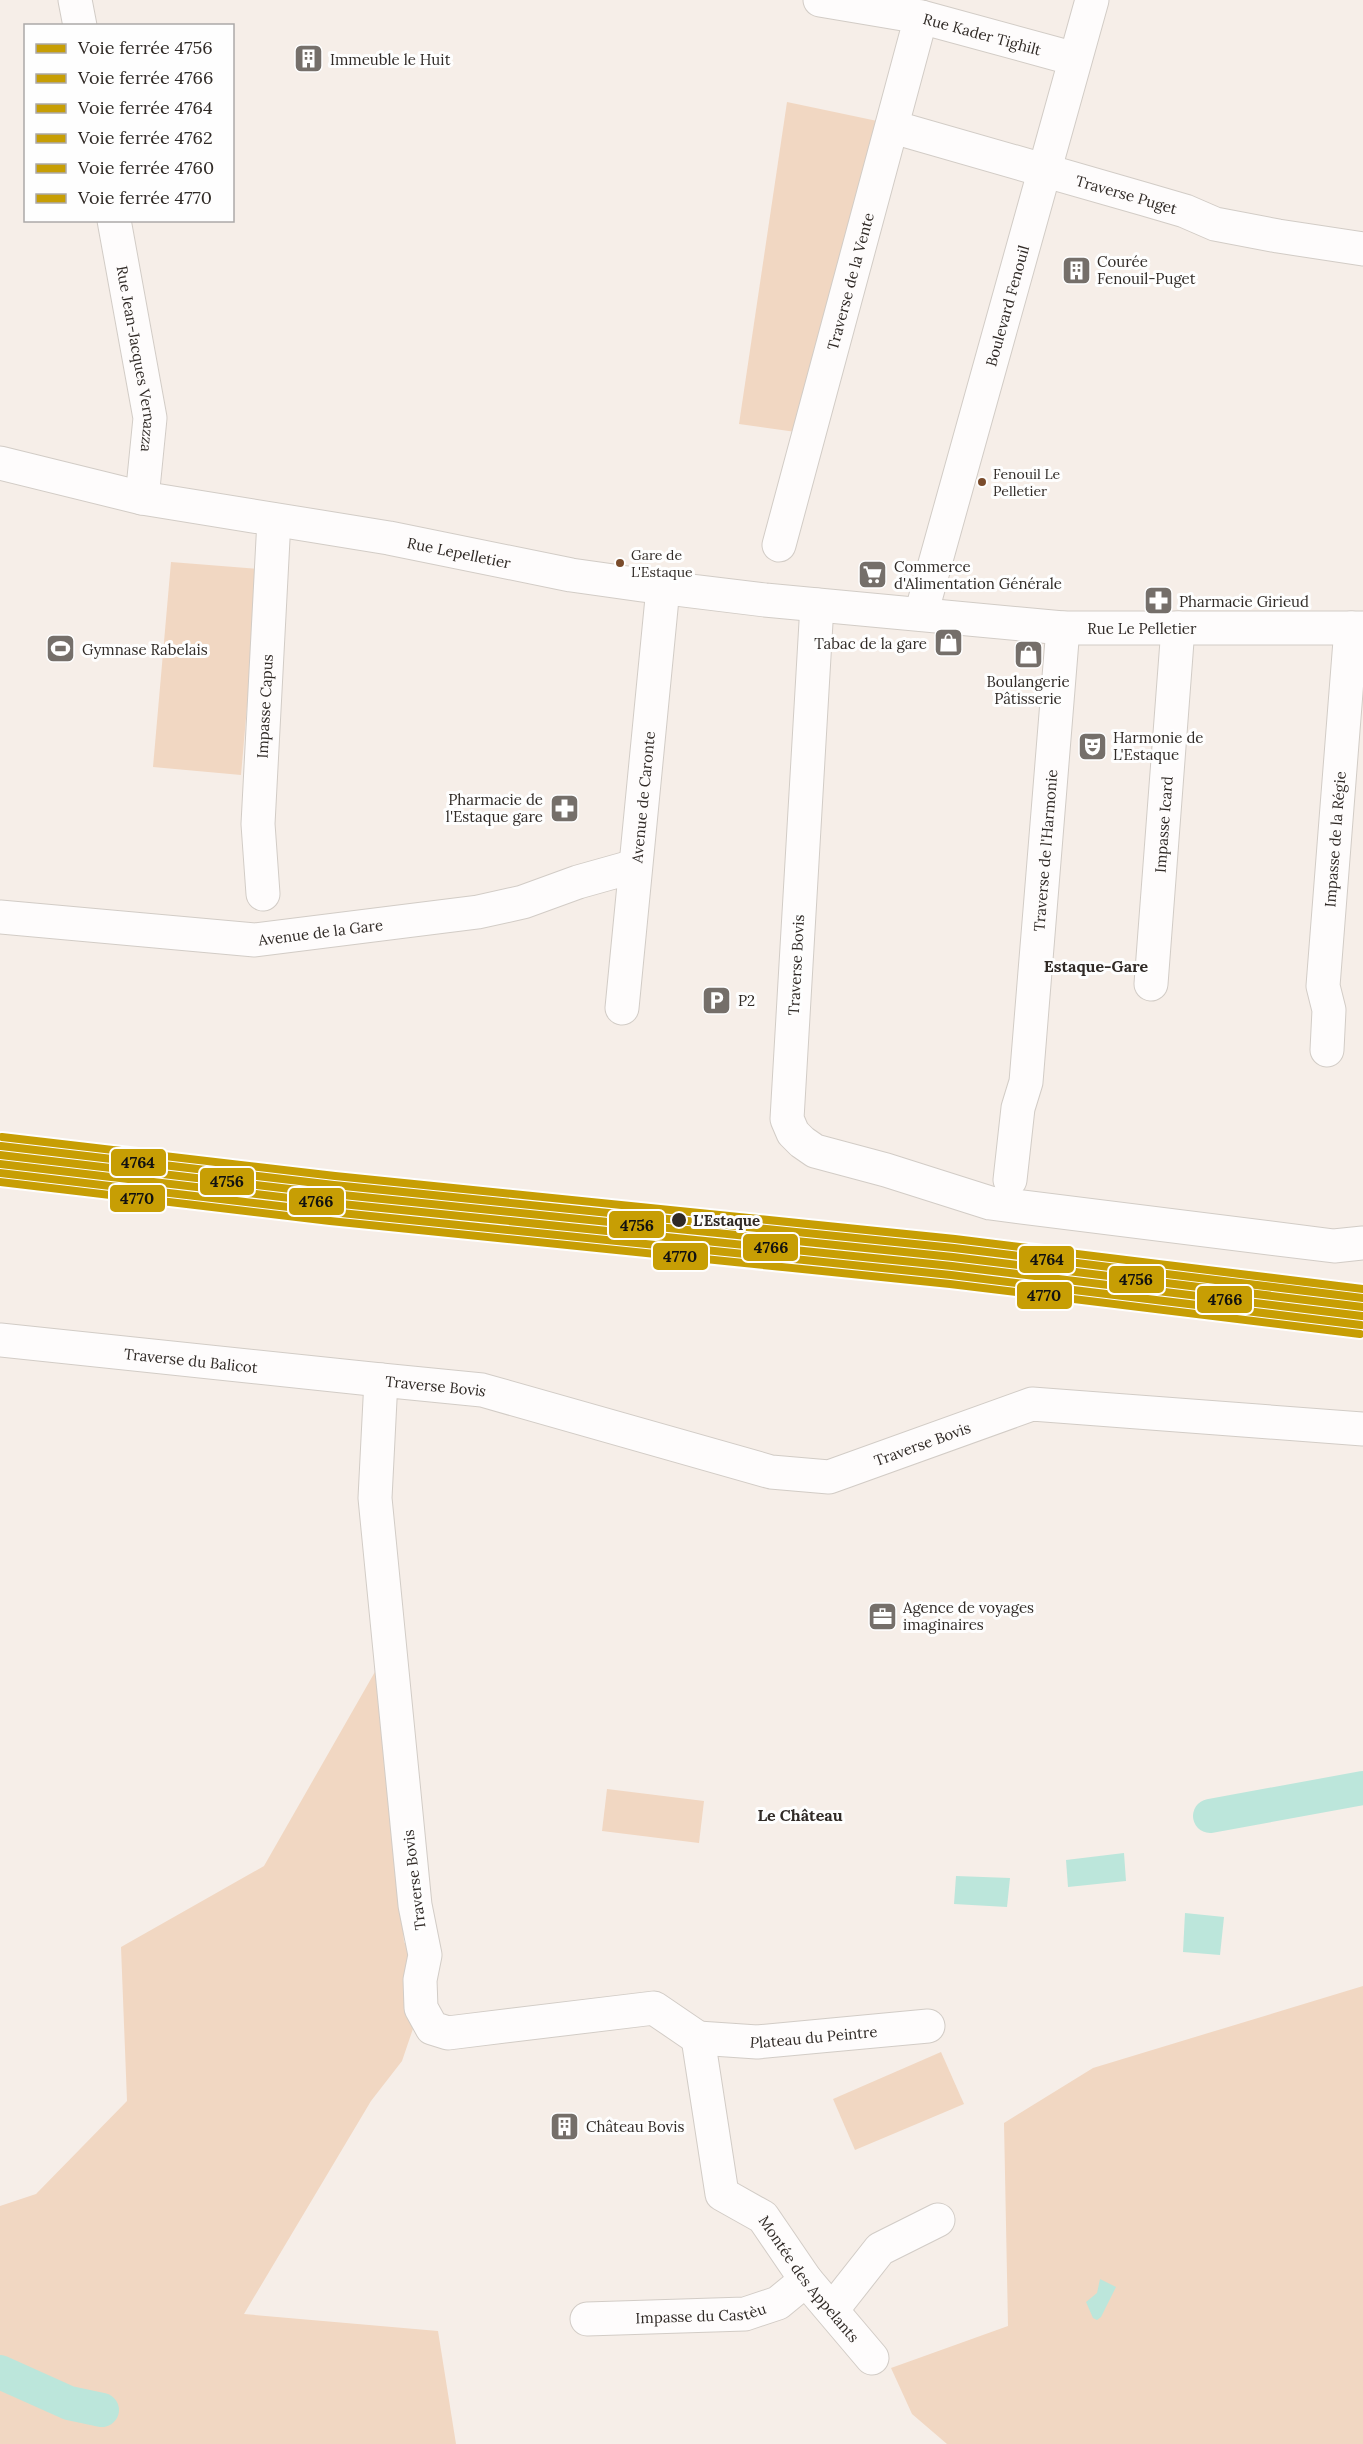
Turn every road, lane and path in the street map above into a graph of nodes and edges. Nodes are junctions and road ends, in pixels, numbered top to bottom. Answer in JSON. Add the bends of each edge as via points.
{"nodes":[{"id":1,"x":75,"y":0,"type":"edge"},
{"id":2,"x":820,"y":0,"type":"edge"},
{"id":3,"x":1092,"y":0,"type":"edge"},
{"id":4,"x":921,"y":17,"type":"junction"},
{"id":5,"x":80,"y":24,"type":"edge"},
{"id":6,"x":1075,"y":59,"type":"junction"},
{"id":7,"x":893,"y":127,"type":"junction"},
{"id":8,"x":1046,"y":170,"type":"junction"},
{"id":9,"x":114,"y":222,"type":"edge"},
{"id":10,"x":1363,"y":249,"type":"edge"},
{"id":11,"x":0,"y":463,"type":"edge"},
{"id":12,"x":142,"y":498,"type":"junction"},
{"id":13,"x":274,"y":520,"type":"junction"},
{"id":14,"x":779,"y":544,"type":"dead end"},
{"id":15,"x":663,"y":588,"type":"junction"},
{"id":16,"x":817,"y":605,"type":"junction"},
{"id":17,"x":921,"y":614,"type":"junction"},
{"id":18,"x":1063,"y":628,"type":"junction"},
{"id":19,"x":1178,"y":628,"type":"junction"},
{"id":20,"x":1357,"y":628,"type":"edge"},
{"id":21,"x":635,"y":866,"type":"junction"},
{"id":22,"x":263,"y":894,"type":"dead end"},
{"id":23,"x":0,"y":917,"type":"edge"},
{"id":24,"x":1151,"y":984,"type":"dead end"},
{"id":25,"x":622,"y":1008,"type":"dead end"},
{"id":26,"x":1327,"y":1050,"type":"dead end"},
{"id":27,"x":1010,"y":1180,"type":"dead end"},
{"id":28,"x":1363,"y":1243,"type":"edge"},
{"id":29,"x":0,"y":1340,"type":"edge"},
{"id":30,"x":381,"y":1380,"type":"junction"},
{"id":31,"x":1363,"y":1429,"type":"edge"},
{"id":32,"x":928,"y":2026,"type":"dead end"},
{"id":33,"x":698,"y":2038,"type":"junction"},
{"id":34,"x":938,"y":2220,"type":"dead end"},
{"id":35,"x":806,"y":2280,"type":"junction"},
{"id":36,"x":832,"y":2310,"type":"junction"},
{"id":37,"x":587,"y":2319,"type":"dead end"},
{"id":38,"x":872,"y":2358,"type":"dead end"}],
"edges":[{"from":1,"to":5,"type":"street"},
{"from":2,"to":4,"type":"street","name":"Rue Kader Tighilt"},
{"from":3,"to":6,"type":"street","name":"Boulevard Fenouil"},
{"from":4,"to":6,"type":"street","name":"Rue Kader Tighilt"},
{"from":4,"to":7,"type":"street","name":"Traverse de la Vente"},
{"from":6,"to":8,"type":"street","name":"Boulevard Fenouil"},
{"from":7,"to":8,"type":"street","name":"Traverse Puget"},
{"from":7,"to":14,"type":"street","name":"Traverse de la Vente"},
{"from":8,"to":10,"type":"street","name":"Traverse Puget","via":[[1185,211],[1215,224]]},
{"from":8,"to":17,"type":"street","name":"Boulevard Fenouil"},
{"from":9,"to":12,"type":"street","name":"Rue Jean-Jacques Vernazza","via":[[150,418]]},
{"from":11,"to":12,"type":"street","name":"Rue Lepelletier"},
{"from":12,"to":13,"type":"street","name":"Rue Lepelletier"},
{"from":13,"to":15,"type":"street","name":"Rue Lepelletier"},
{"from":13,"to":22,"type":"street","name":"Impasse Capus","via":[[258,824]]},
{"from":15,"to":16,"type":"street","name":"Rue Lepelletier"},
{"from":15,"to":21,"type":"street","name":"Avenue de Caronte"},
{"from":16,"to":17,"type":"street","name":"Rue Lepelletier"},
{"from":16,"to":28,"type":"street","name":"Traverse Bovis","via":[[787,1119],[793,1133],[815,1151],[990,1203],[1334,1246]]},
{"from":17,"to":18,"type":"street","name":"Rue Le Pelletier"},
{"from":18,"to":19,"type":"street","name":"Rue Le Pelletier"},
{"from":18,"to":27,"type":"street","name":"Traverse de l'Harmonie","via":[[1026,1082],[1018,1108]]},
{"from":19,"to":20,"type":"street","name":"Rue Le Pelletier"},
{"from":19,"to":24,"type":"street","name":"Impasse Icard"},
{"from":20,"to":26,"type":"street","name":"Impasse de la Régie","via":[[1323,986],[1329,1010]]},
{"from":21,"to":23,"type":"street","name":"Avenue de la Gare","via":[[523,902],[478,912],[255,940]]},
{"from":21,"to":25,"type":"street","name":"Avenue de Caronte"},
{"from":29,"to":30,"type":"street","name":"Traverse du Balicot"},
{"from":30,"to":31,"type":"street","name":"Traverse Bovis","via":[[482,1390],[771,1472],[829,1477],[1032,1404]]},
{"from":30,"to":33,"type":"street","name":"Traverse Bovis","via":[[375,1497],[414,1905],[425,1955],[420,2008],[432,2028],[448,2033],[654,2008]]},
{"from":32,"to":33,"type":"street","name":"Plateau du Peintre","via":[[757,2042]]},
{"from":33,"to":35,"type":"street","name":"Montée des Appelants","via":[[722,2193],[763,2217]]},
{"from":34,"to":36,"type":"street","via":[[880,2249]]},
{"from":35,"to":36,"type":"street","name":"Montée des Appelants"},
{"from":35,"to":37,"type":"street","name":"Impasse du Castèu","via":[[778,2302],[745,2314]]},
{"from":36,"to":38,"type":"street","name":"Montée des Appelants"}]}
